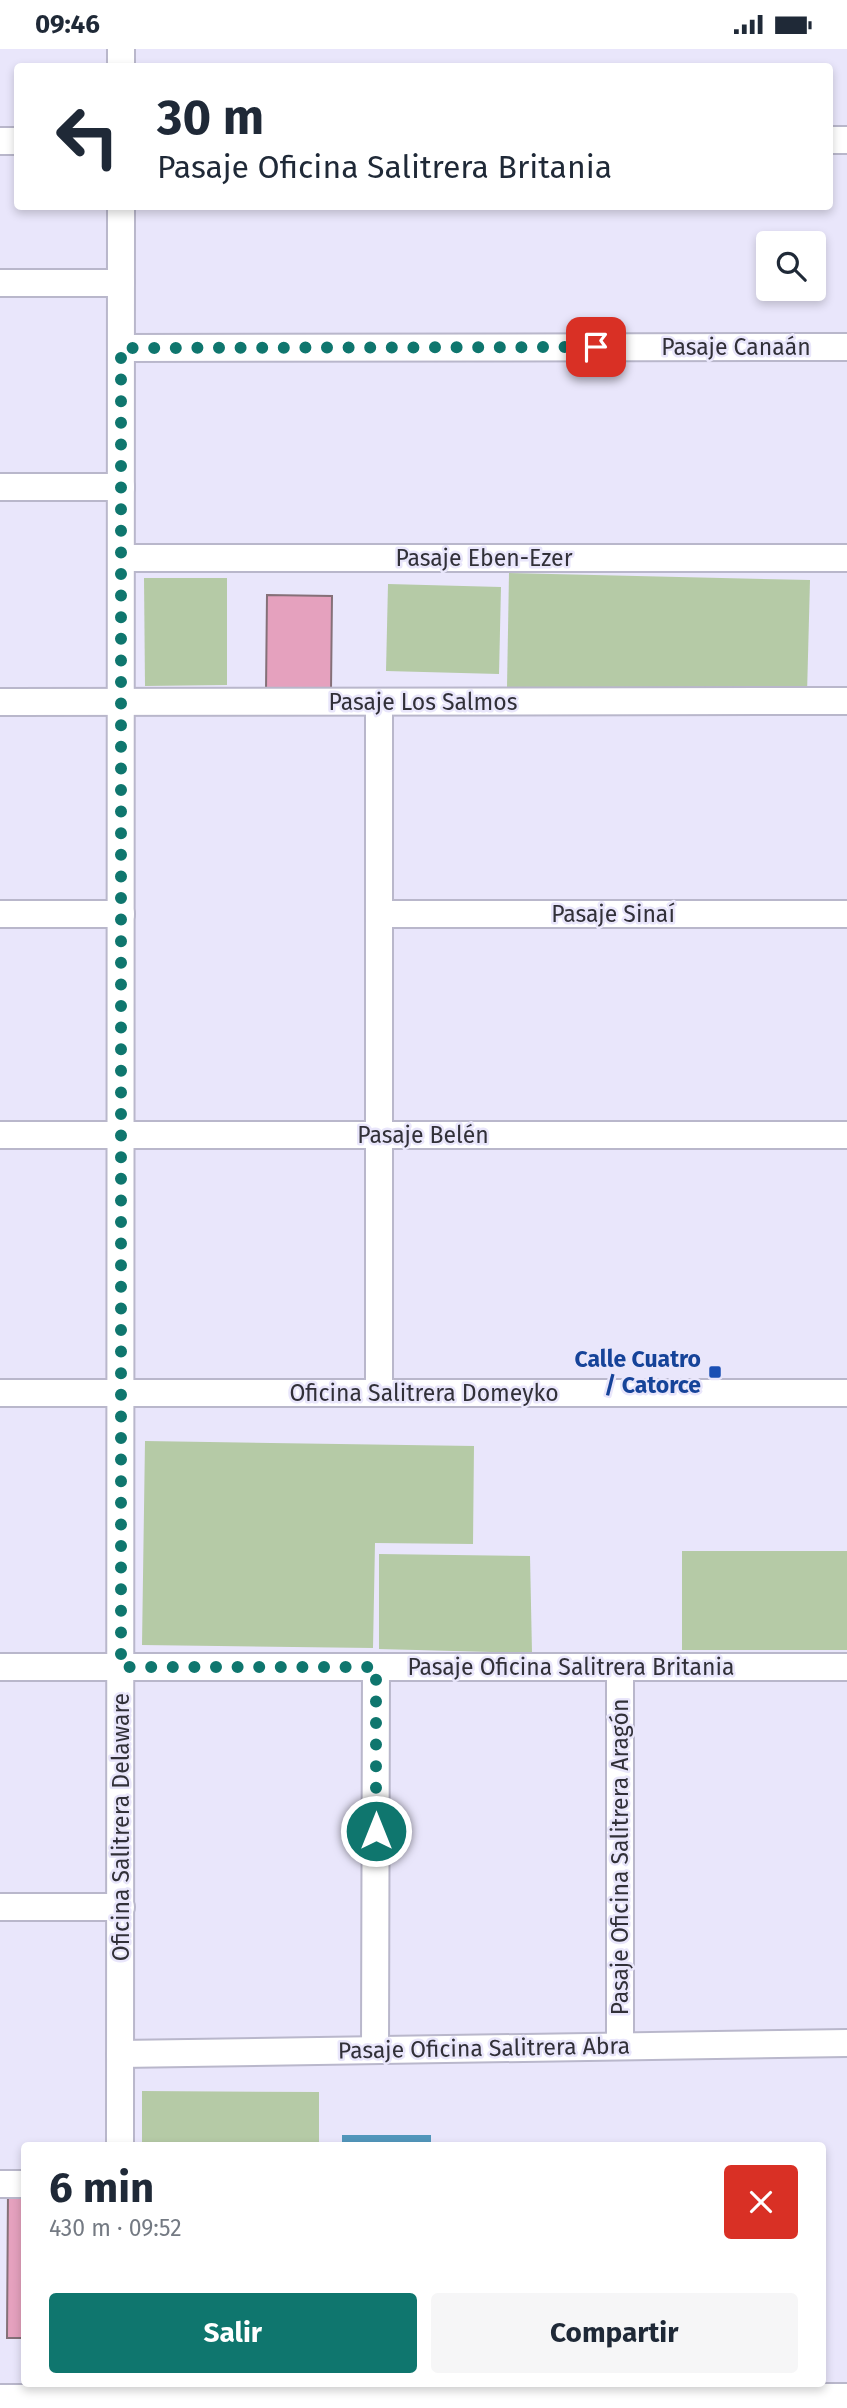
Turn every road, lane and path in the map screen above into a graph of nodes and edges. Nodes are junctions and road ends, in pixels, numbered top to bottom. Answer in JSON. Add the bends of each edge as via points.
{"nodes":[{"id":1,"x":121,"y":210,"type":"edge"},
{"id":2,"x":0,"y":283,"type":"edge"},
{"id":3,"x":121,"y":283,"type":"junction"},
{"id":4,"x":847,"y":347,"type":"edge"},
{"id":5,"x":121,"y":348,"type":"junction"},
{"id":6,"x":0,"y":487,"type":"edge"},
{"id":7,"x":121,"y":487,"type":"junction"},
{"id":8,"x":121,"y":558,"type":"junction"},
{"id":9,"x":847,"y":558,"type":"edge"},
{"id":10,"x":847,"y":701,"type":"edge"},
{"id":11,"x":0,"y":702,"type":"edge"},
{"id":12,"x":121,"y":702,"type":"junction"},
{"id":13,"x":379,"y":702,"type":"junction"},
{"id":14,"x":0,"y":914,"type":"edge"},
{"id":15,"x":121,"y":914,"type":"junction"},
{"id":16,"x":379,"y":914,"type":"junction"},
{"id":17,"x":847,"y":914,"type":"edge"},
{"id":18,"x":0,"y":1135,"type":"edge"},
{"id":19,"x":121,"y":1135,"type":"junction"},
{"id":20,"x":379,"y":1135,"type":"junction"},
{"id":21,"x":847,"y":1135,"type":"edge"},
{"id":22,"x":0,"y":1393,"type":"edge"},
{"id":23,"x":121,"y":1393,"type":"junction"},
{"id":24,"x":379,"y":1393,"type":"junction"},
{"id":25,"x":847,"y":1393,"type":"edge"},
{"id":26,"x":0,"y":1667,"type":"edge"},
{"id":27,"x":121,"y":1667,"type":"junction"},
{"id":28,"x":376,"y":1667,"type":"junction"},
{"id":29,"x":620,"y":1667,"type":"junction"},
{"id":30,"x":847,"y":1667,"type":"edge"},
{"id":31,"x":0,"y":1907,"type":"edge"},
{"id":32,"x":121,"y":1907,"type":"junction"},
{"id":33,"x":847,"y":2043,"type":"edge"},
{"id":34,"x":620,"y":2046,"type":"junction"},
{"id":35,"x":375,"y":2050,"type":"junction"},
{"id":36,"x":120,"y":2054,"type":"junction"},
{"id":37,"x":120,"y":2142,"type":"edge"},
{"id":38,"x":0,"y":2184,"type":"edge"},
{"id":39,"x":21,"y":2184,"type":"edge"},
{"id":40,"x":120,"y":2397,"type":"edge"},
{"id":41,"x":847,"y":2397,"type":"edge"},
{"id":42,"x":0,"y":2398,"type":"edge"}],
"edges":[{"from":1,"to":3,"type":"street","name":"Oficina Salitrera Delaware"},
{"from":2,"to":3,"type":"street"},
{"from":3,"to":5,"type":"street","name":"Oficina Salitrera Delaware"},
{"from":4,"to":5,"type":"street","name":"Pasaje Canaán"},
{"from":5,"to":7,"type":"street","name":"Oficina Salitrera Delaware"},
{"from":6,"to":7,"type":"street"},
{"from":7,"to":8,"type":"street","name":"Oficina Salitrera Delaware"},
{"from":8,"to":9,"type":"street","name":"Pasaje Eben-Ezer"},
{"from":8,"to":12,"type":"street","name":"Oficina Salitrera Delaware"},
{"from":10,"to":13,"type":"street","name":"Pasaje Los Salmos"},
{"from":11,"to":12,"type":"street","name":"Pasaje Los Salmos"},
{"from":12,"to":13,"type":"street","name":"Pasaje Los Salmos"},
{"from":12,"to":15,"type":"street","name":"Oficina Salitrera Delaware"},
{"from":13,"to":16,"type":"street"},
{"from":14,"to":15,"type":"street"},
{"from":15,"to":19,"type":"street","name":"Oficina Salitrera Delaware"},
{"from":16,"to":17,"type":"street","name":"Pasaje Sinaí"},
{"from":16,"to":20,"type":"street"},
{"from":18,"to":19,"type":"street","name":"Pasaje Belén"},
{"from":19,"to":20,"type":"street","name":"Pasaje Belén"},
{"from":19,"to":23,"type":"street","name":"Oficina Salitrera Delaware"},
{"from":20,"to":21,"type":"street","name":"Pasaje Belén"},
{"from":20,"to":24,"type":"street"},
{"from":22,"to":23,"type":"street","name":"Oficina Salitrera Domeyko"},
{"from":23,"to":24,"type":"street","name":"Oficina Salitrera Domeyko"},
{"from":23,"to":27,"type":"street","name":"Oficina Salitrera Delaware"},
{"from":24,"to":25,"type":"street","name":"Oficina Salitrera Domeyko"},
{"from":26,"to":27,"type":"street","name":"Pasaje Oficina Salitrera Britania"},
{"from":27,"to":28,"type":"street","name":"Pasaje Oficina Salitrera Britania"},
{"from":27,"to":32,"type":"street","name":"Oficina Salitrera Delaware"},
{"from":28,"to":29,"type":"street","name":"Pasaje Oficina Salitrera Britania"},
{"from":28,"to":35,"type":"street"},
{"from":29,"to":30,"type":"street","name":"Pasaje Oficina Salitrera Britania"},
{"from":29,"to":34,"type":"street","name":"Pasaje Oficina Salitrera Aragón"},
{"from":31,"to":32,"type":"street"},
{"from":32,"to":36,"type":"street","name":"Oficina Salitrera Delaware"},
{"from":33,"to":34,"type":"street","name":"Pasaje Oficina Salitrera Abra"},
{"from":34,"to":35,"type":"street","name":"Pasaje Oficina Salitrera Abra"},
{"from":35,"to":36,"type":"street","name":"Pasaje Oficina Salitrera Abra"},
{"from":36,"to":37,"type":"street","name":"Oficina Salitrera Delaware"},
{"from":38,"to":39,"type":"street"},
{"from":40,"to":41,"type":"street"},
{"from":40,"to":42,"type":"street"}]}
